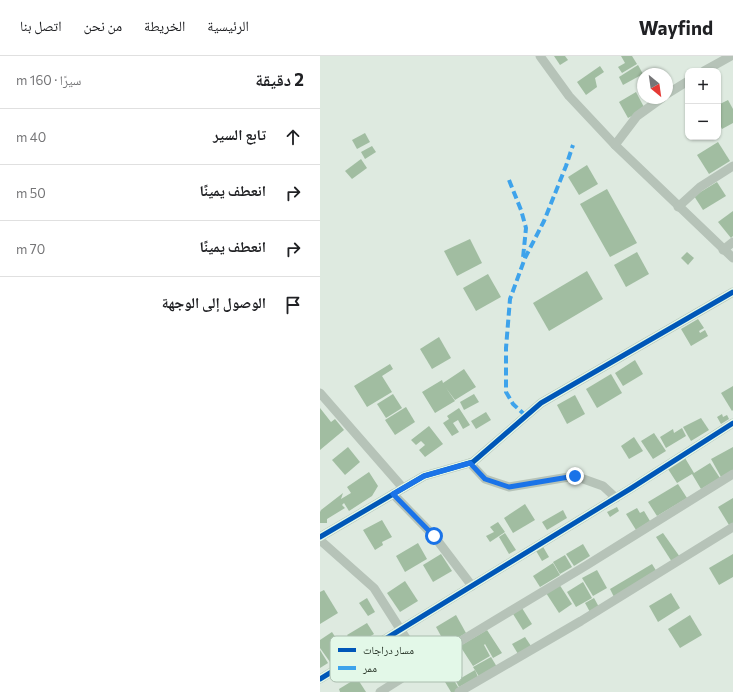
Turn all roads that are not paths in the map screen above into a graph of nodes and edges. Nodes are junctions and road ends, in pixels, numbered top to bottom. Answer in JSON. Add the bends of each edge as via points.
{"nodes":[{"id":1,"x":540,"y":56,"type":"edge"},
{"id":2,"x":731,"y":56,"type":"edge"},
{"id":3,"x":709,"y":68,"type":"edge"},
{"id":4,"x":685,"y":83,"type":"edge"},
{"id":5,"x":673,"y":90,"type":"edge"},
{"id":6,"x":654,"y":104,"type":"edge"},
{"id":7,"x":615,"y":145,"type":"junction"},
{"id":8,"x":733,"y":166,"type":"edge"},
{"id":9,"x":678,"y":207,"type":"junction"},
{"id":10,"x":733,"y":242,"type":"edge"},
{"id":11,"x":723,"y":250,"type":"junction"},
{"id":12,"x":733,"y":258,"type":"edge"},
{"id":13,"x":733,"y":292,"type":"edge"},
{"id":14,"x":320,"y":393,"type":"edge"},
{"id":15,"x":733,"y":423,"type":"edge"},
{"id":16,"x":470,"y":463,"type":"junction"},
{"id":17,"x":733,"y":474,"type":"edge"},
{"id":18,"x":403,"y":488,"type":"junction"},
{"id":19,"x":393,"y":494,"type":"junction"},
{"id":20,"x":616,"y":498,"type":"junction"},
{"id":21,"x":733,"y":527,"type":"edge"},
{"id":22,"x":320,"y":538,"type":"edge"},
{"id":23,"x":472,"y":586,"type":"junction"},
{"id":24,"x":401,"y":629,"type":"junction"},
{"id":25,"x":389,"y":636,"type":"edge"},
{"id":26,"x":405,"y":636,"type":"edge"},
{"id":27,"x":462,"y":642,"type":"edge"},
{"id":28,"x":330,"y":672,"type":"edge"},
{"id":29,"x":320,"y":678,"type":"edge"},
{"id":30,"x":396,"y":682,"type":"edge"},
{"id":31,"x":463,"y":691,"type":"edge"},
{"id":32,"x":380,"y":692,"type":"edge"}],
"edges":[{"from":1,"to":7,"type":"street","via":[[569,96]]},
{"from":2,"to":3,"type":"street"},
{"from":4,"to":5,"type":"street"},
{"from":6,"to":7,"type":"street","via":[[637,116]]},
{"from":7,"to":9,"type":"street"},
{"from":8,"to":9,"type":"street","via":[[700,187]]},
{"from":9,"to":11,"type":"street"},
{"from":10,"to":11,"type":"street"},
{"from":11,"to":12,"type":"street"},
{"from":13,"to":16,"type":"street","via":[[540,403]]},
{"from":14,"to":18,"type":"street"},
{"from":15,"to":20,"type":"street"},
{"from":16,"to":18,"type":"street","via":[[424,476]]},
{"from":16,"to":20,"type":"street","via":[[485,479],[509,487],[575,476],[603,486]]},
{"from":17,"to":27,"type":"street"},
{"from":18,"to":19,"type":"street"},
{"from":19,"to":22,"type":"street"},
{"from":19,"to":23,"type":"street","via":[[434,536]]},
{"from":20,"to":23,"type":"street"},
{"from":21,"to":31,"type":"street"},
{"from":22,"to":24,"type":"street","via":[[374,588]]},
{"from":23,"to":24,"type":"street"},
{"from":24,"to":25,"type":"street"},
{"from":24,"to":26,"type":"street"},
{"from":28,"to":29,"type":"street"},
{"from":30,"to":32,"type":"street"}]}
